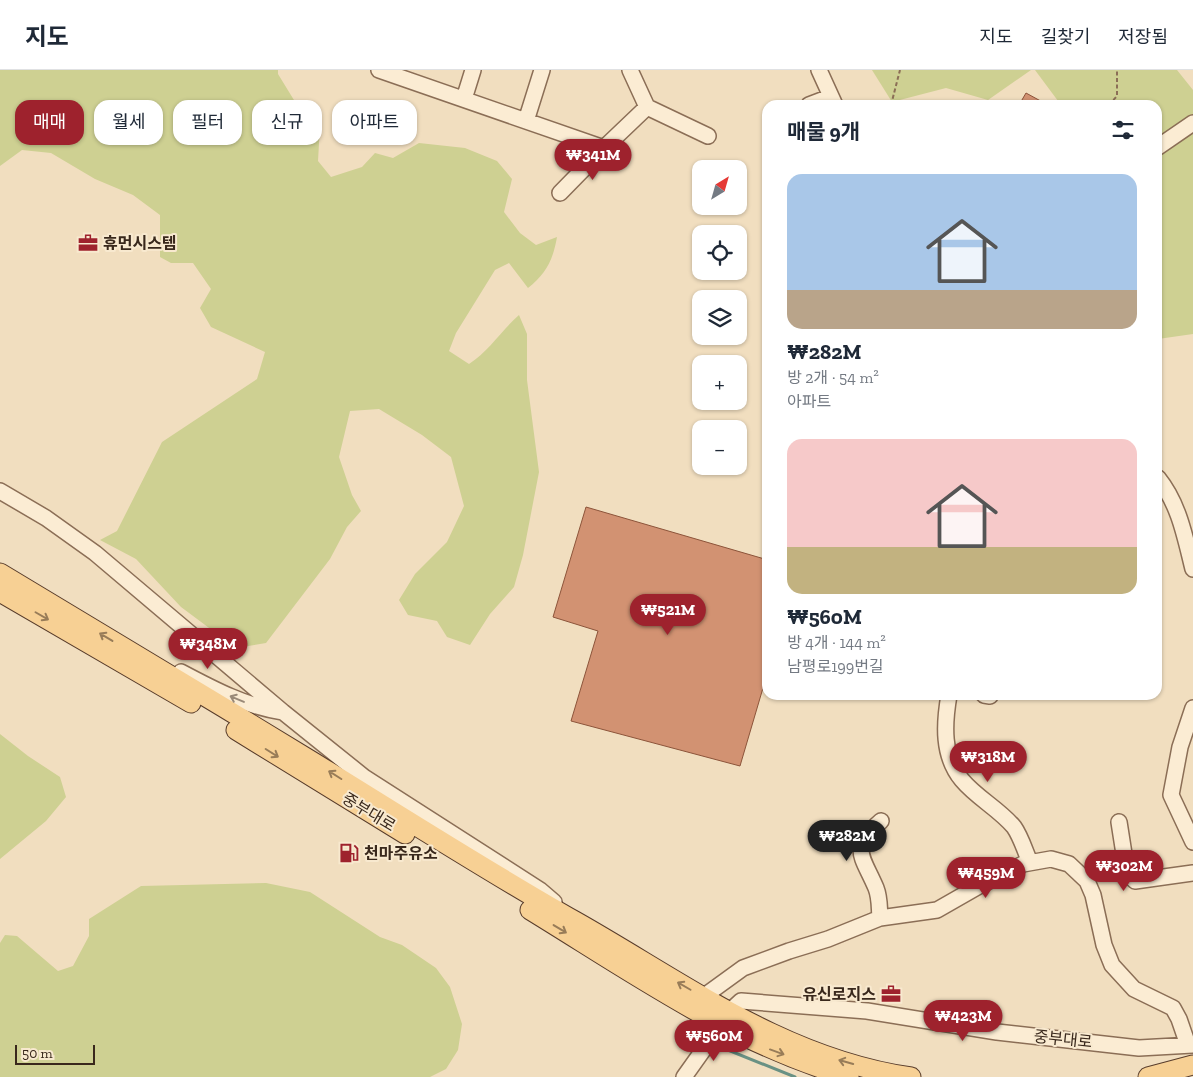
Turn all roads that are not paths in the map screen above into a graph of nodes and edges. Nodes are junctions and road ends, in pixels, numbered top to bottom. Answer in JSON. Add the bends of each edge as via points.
{"nodes":[{"id":1,"x":379,"y":70,"type":"edge"},
{"id":2,"x":473,"y":70,"type":"edge"},
{"id":3,"x":542,"y":70,"type":"edge"},
{"id":4,"x":630,"y":70,"type":"edge"},
{"id":5,"x":820,"y":70,"type":"edge"},
{"id":6,"x":405,"y":74,"type":"edge"},
{"id":7,"x":464,"y":99,"type":"junction"},
{"id":8,"x":832,"y":100,"type":"edge"},
{"id":9,"x":647,"y":107,"type":"junction"},
{"id":10,"x":526,"y":121,"type":"junction"},
{"id":11,"x":1193,"y":123,"type":"edge"},
{"id":12,"x":708,"y":136,"type":"dead end"},
{"id":13,"x":1162,"y":144,"type":"edge"},
{"id":14,"x":604,"y":148,"type":"junction"},
{"id":15,"x":560,"y":193,"type":"dead end"},
{"id":16,"x":1162,"y":484,"type":"edge"},
{"id":17,"x":0,"y":491,"type":"edge"},
{"id":18,"x":1193,"y":569,"type":"edge"},
{"id":19,"x":0,"y":573,"type":"edge"},
{"id":20,"x":0,"y":592,"type":"edge"},
{"id":21,"x":130,"y":651,"type":"junction"},
{"id":22,"x":948,"y":700,"type":"edge"},
{"id":23,"x":1193,"y":708,"type":"edge"},
{"id":24,"x":283,"y":712,"type":"junction"},
{"id":25,"x":1188,"y":816,"type":"edge"},
{"id":26,"x":881,"y":821,"type":"dead end"},
{"id":27,"x":1119,"y":822,"type":"dead end"},
{"id":28,"x":1193,"y":842,"type":"edge"},
{"id":29,"x":1030,"y":862,"type":"junction"},
{"id":30,"x":1193,"y":873,"type":"edge"},
{"id":31,"x":880,"y":918,"type":"junction"},
{"id":32,"x":577,"y":922,"type":"junction"},
{"id":33,"x":703,"y":997,"type":"junction"},
{"id":34,"x":725,"y":1019,"type":"junction"},
{"id":35,"x":1190,"y":1045,"type":"edge"},
{"id":36,"x":1193,"y":1065,"type":"edge"},
{"id":37,"x":684,"y":1077,"type":"edge"},
{"id":38,"x":849,"y":1077,"type":"edge"},
{"id":39,"x":911,"y":1077,"type":"edge"},
{"id":40,"x":1148,"y":1077,"type":"edge"}],
"edges":[{"from":1,"to":6,"type":"street"},
{"from":2,"to":7,"type":"street"},
{"from":3,"to":10,"type":"street"},
{"from":4,"to":9,"type":"street"},
{"from":5,"to":8,"type":"street"},
{"from":6,"to":7,"type":"street"},
{"from":7,"to":10,"type":"street"},
{"from":9,"to":12,"type":"street"},
{"from":9,"to":14,"type":"street"},
{"from":10,"to":14,"type":"street"},
{"from":11,"to":13,"type":"street"},
{"from":14,"to":15,"type":"street"},
{"from":16,"to":18,"type":"street","via":[[1182,524]]},
{"from":17,"to":24,"type":"street","via":[[46,518],[95,553]]},
{"from":21,"to":19,"type":"main road","name":"중부대로","one_way":true},
{"from":20,"to":34,"type":"main road","name":"중부대로","one_way":true},
{"from":24,"to":21,"type":"street","one_way":true,"via":[[262,710],[205,685],[158,659]]},
{"from":32,"to":21,"type":"main road","name":"중부대로","one_way":true},
{"from":22,"to":29,"type":"street","via":[[946,747],[953,766],[962,781],[1014,827]]},
{"from":23,"to":25,"type":"street","via":[[1180,747],[1170,795]]},
{"from":24,"to":32,"type":"street","via":[[364,777],[540,890]]},
{"from":25,"to":28,"type":"street"},
{"from":26,"to":31,"type":"street","via":[[863,839],[860,851],[880,900]]},
{"from":27,"to":30,"type":"street","via":[[1127,873],[1134,881]]},
{"from":29,"to":31,"type":"street","via":[[937,910]]},
{"from":29,"to":35,"type":"street","via":[[1061,860],[1087,880],[1112,965],[1134,989],[1172,1008]]},
{"from":31,"to":33,"type":"street","via":[[743,968]]},
{"from":33,"to":32,"type":"main road","name":"중부대로","one_way":true},
{"from":33,"to":34,"type":"main road","name":"중부대로"},
{"from":34,"to":35,"type":"street","name":"중부대로","via":[[742,1001],[867,1011],[998,1032],[1139,1048]]},
{"from":34,"to":37,"type":"street"},
{"from":34,"to":38,"type":"main road","name":"중부대로","one_way":true,"via":[[768,1049]]},
{"from":39,"to":34,"type":"main road","name":"중부대로","one_way":true,"via":[[888,1074],[826,1056]]},
{"from":36,"to":40,"type":"main road"}]}
